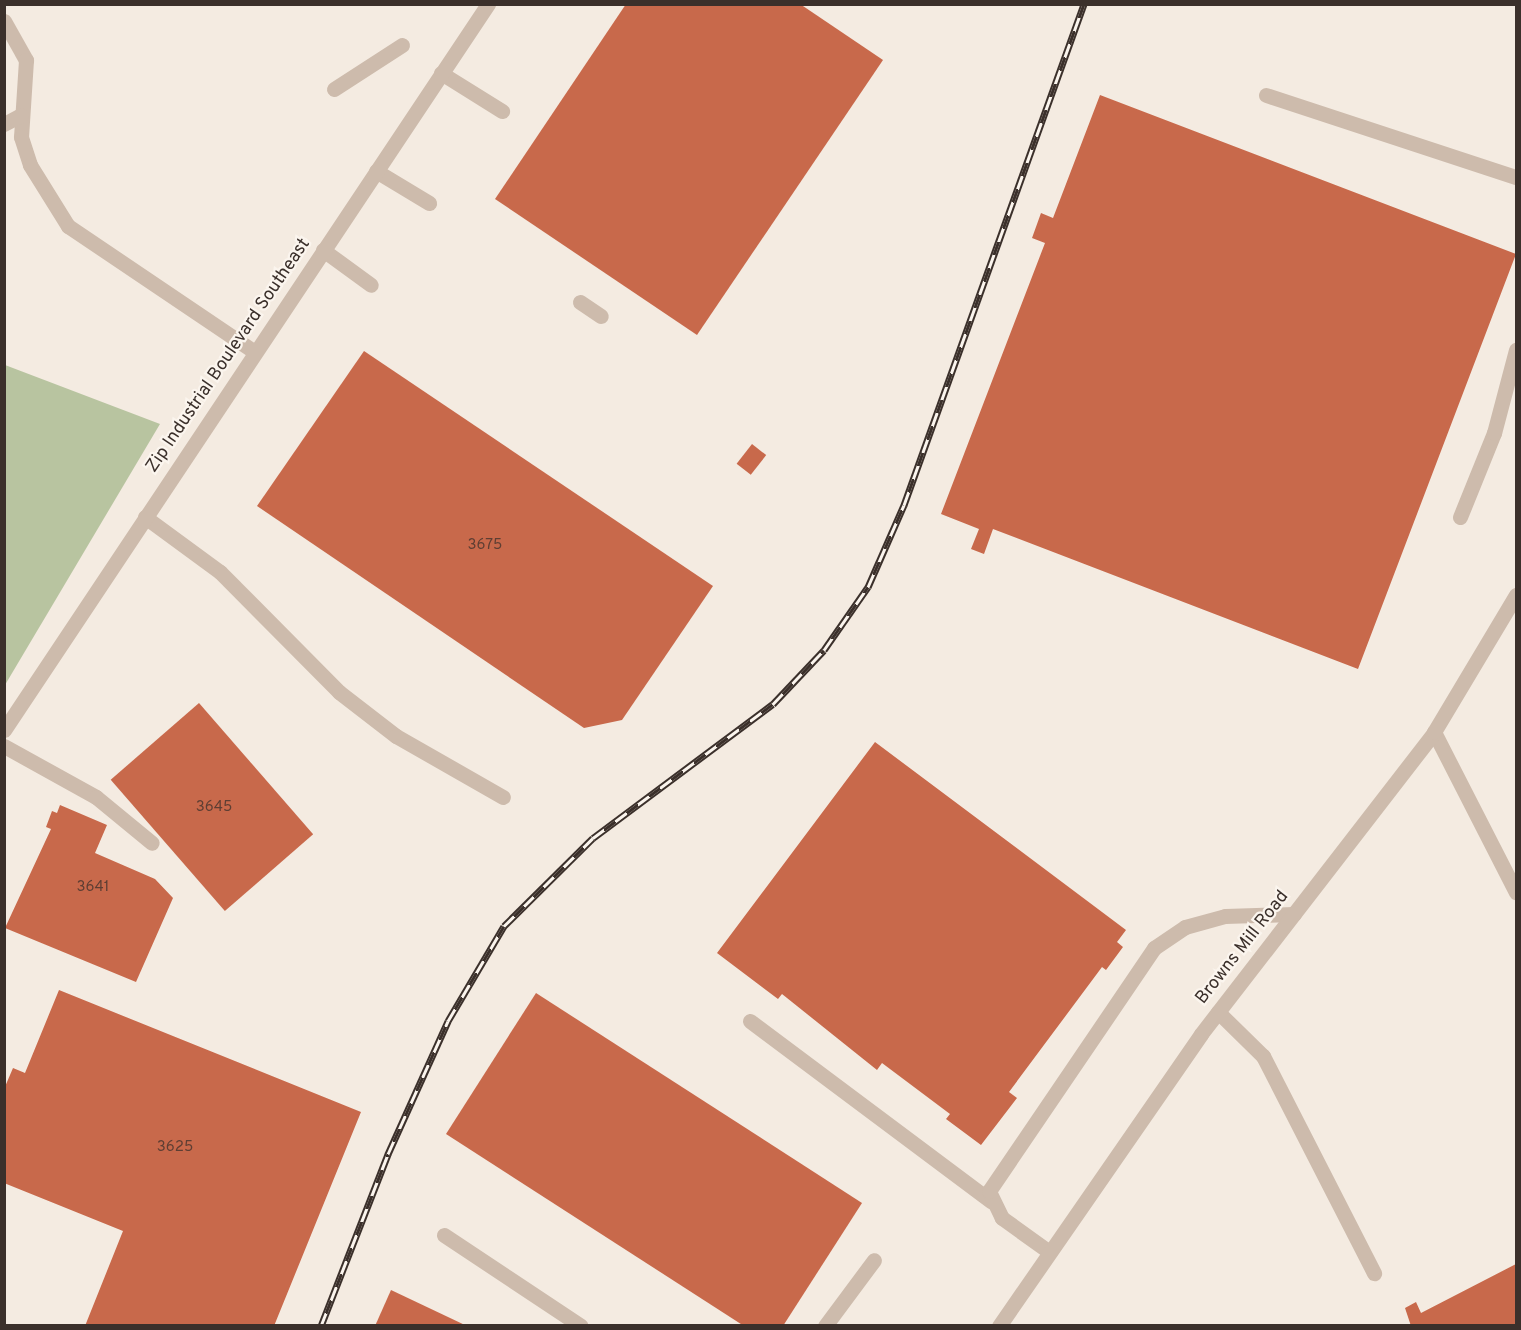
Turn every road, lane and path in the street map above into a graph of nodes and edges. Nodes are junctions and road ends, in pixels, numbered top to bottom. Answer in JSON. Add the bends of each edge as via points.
{"nodes":[{"id":1,"x":488,"y":4,"type":"edge"},
{"id":2,"x":4,"y":21,"type":"edge"},
{"id":3,"x":402,"y":45,"type":"dead end"},
{"id":4,"x":441,"y":73,"type":"junction"},
{"id":5,"x":334,"y":89,"type":"dead end"},
{"id":6,"x":1266,"y":95,"type":"dead end"},
{"id":7,"x":502,"y":111,"type":"dead end"},
{"id":8,"x":21,"y":115,"type":"junction"},
{"id":9,"x":4,"y":124,"type":"edge"},
{"id":10,"x":376,"y":171,"type":"junction"},
{"id":11,"x":1516,"y":177,"type":"edge"},
{"id":12,"x":429,"y":203,"type":"dead end"},
{"id":13,"x":323,"y":250,"type":"junction"},
{"id":14,"x":371,"y":285,"type":"dead end"},
{"id":15,"x":580,"y":302,"type":"dead end"},
{"id":16,"x":601,"y":316,"type":"dead end"},
{"id":17,"x":1516,"y":350,"type":"edge"},
{"id":18,"x":255,"y":352,"type":"junction"},
{"id":19,"x":145,"y":517,"type":"junction"},
{"id":20,"x":1460,"y":517,"type":"dead end"},
{"id":21,"x":1516,"y":595,"type":"edge"},
{"id":22,"x":4,"y":730,"type":"edge"},
{"id":23,"x":1434,"y":732,"type":"junction"},
{"id":24,"x":4,"y":746,"type":"edge"},
{"id":25,"x":503,"y":797,"type":"dead end"},
{"id":26,"x":152,"y":843,"type":"dead end"},
{"id":27,"x":1516,"y":892,"type":"edge"},
{"id":28,"x":1294,"y":914,"type":"junction"},
{"id":29,"x":1218,"y":1012,"type":"junction"},
{"id":30,"x":750,"y":1021,"type":"dead end"},
{"id":31,"x":991,"y":1201,"type":"junction"},
{"id":32,"x":444,"y":1234,"type":"dead end"},
{"id":33,"x":1048,"y":1251,"type":"junction"},
{"id":34,"x":874,"y":1260,"type":"dead end"},
{"id":35,"x":1374,"y":1273,"type":"dead end"},
{"id":36,"x":580,"y":1326,"type":"edge"},
{"id":37,"x":825,"y":1326,"type":"edge"},
{"id":38,"x":999,"y":1326,"type":"edge"}],
"edges":[{"from":1,"to":4,"type":"street","name":"Zip Industrial Boulevard Southeast"},
{"from":2,"to":8,"type":"street","via":[[26,60]]},
{"from":3,"to":5,"type":"street"},
{"from":4,"to":7,"type":"street"},
{"from":4,"to":10,"type":"street","name":"Zip Industrial Boulevard Southeast"},
{"from":6,"to":11,"type":"street"},
{"from":8,"to":9,"type":"street"},
{"from":8,"to":18,"type":"street","via":[[30,165],[68,226]]},
{"from":10,"to":12,"type":"street"},
{"from":10,"to":13,"type":"street","name":"Zip Industrial Boulevard Southeast"},
{"from":13,"to":14,"type":"street"},
{"from":13,"to":18,"type":"street","name":"Zip Industrial Boulevard Southeast"},
{"from":15,"to":16,"type":"street"},
{"from":17,"to":20,"type":"street","via":[[1494,433]]},
{"from":18,"to":19,"type":"street","name":"Zip Industrial Boulevard Southeast"},
{"from":19,"to":22,"type":"street","name":"Zip Industrial Boulevard Southeast"},
{"from":19,"to":25,"type":"street","via":[[220,572],[339,692],[396,736]]},
{"from":21,"to":23,"type":"street","name":"Browns Mill Road"},
{"from":23,"to":27,"type":"street"},
{"from":23,"to":28,"type":"street","name":"Browns Mill Road"},
{"from":24,"to":26,"type":"street","via":[[96,797]]},
{"from":28,"to":29,"type":"street","name":"Browns Mill Road"},
{"from":28,"to":31,"type":"street","via":[[1225,916],[1185,927],[1154,948],[990,1191]]},
{"from":29,"to":33,"type":"street","name":"Browns Mill Road"},
{"from":29,"to":35,"type":"street","via":[[1263,1056]]},
{"from":30,"to":31,"type":"street"},
{"from":31,"to":33,"type":"street","via":[[1002,1218]]},
{"from":32,"to":36,"type":"street"},
{"from":33,"to":38,"type":"street","name":"Browns Mill Road"},
{"from":34,"to":37,"type":"street"}]}
